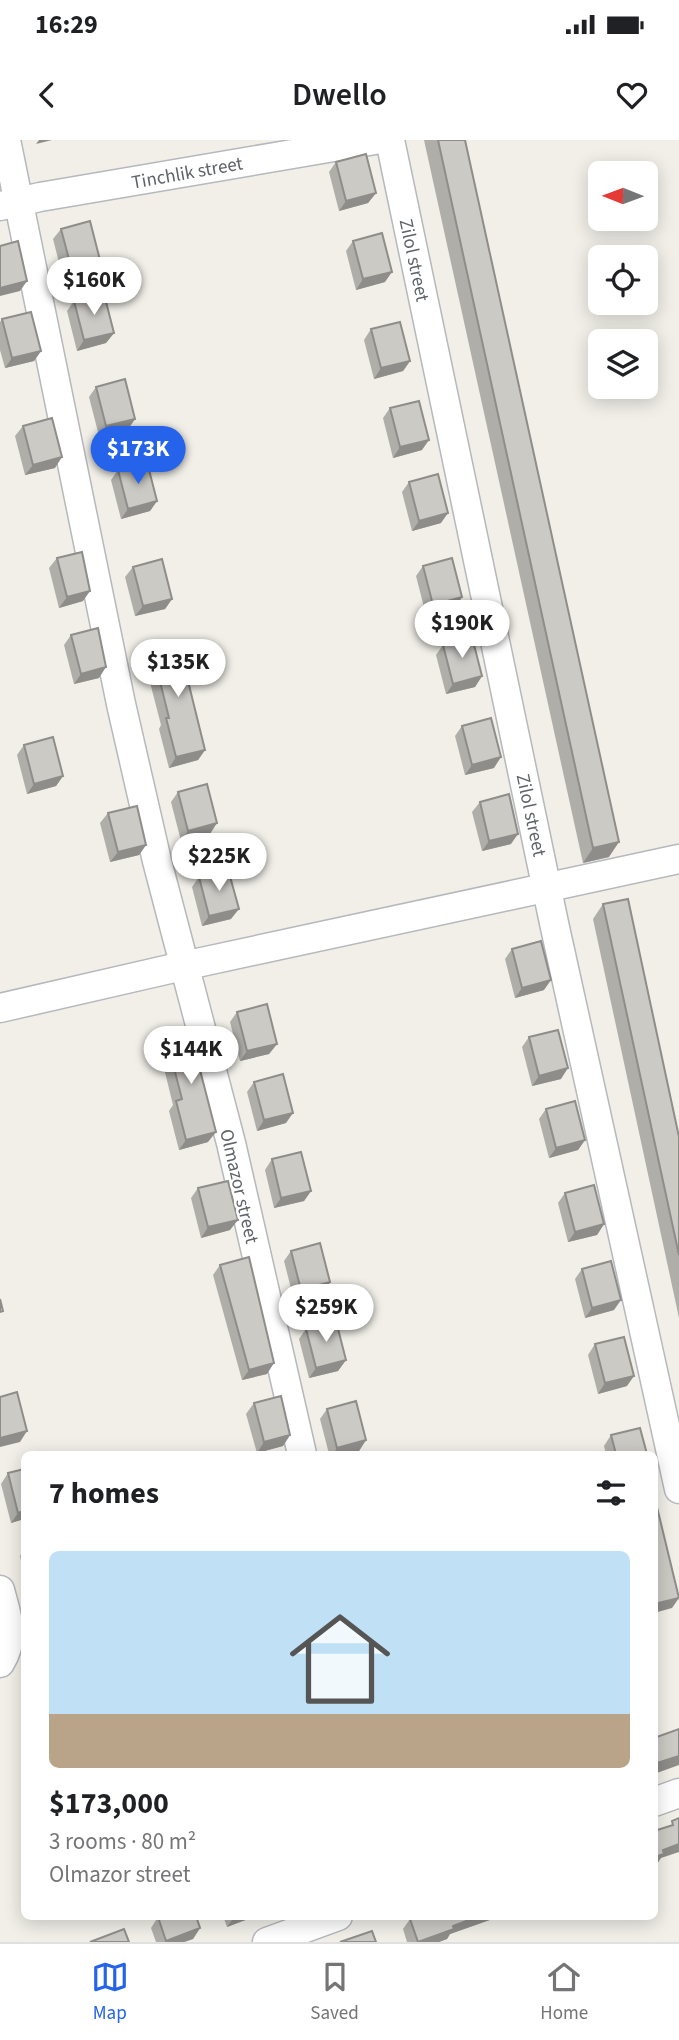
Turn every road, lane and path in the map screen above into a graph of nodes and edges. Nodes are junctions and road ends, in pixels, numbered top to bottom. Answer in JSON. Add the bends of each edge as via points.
{"nodes":[{"id":1,"x":6,"y":140,"type":"edge"},
{"id":2,"x":375,"y":140,"type":"edge"},
{"id":3,"x":390,"y":140,"type":"edge"},
{"id":4,"x":10,"y":205,"type":"edge"},
{"id":5,"x":679,"y":859,"type":"edge"},
{"id":6,"x":547,"y":889,"type":"junction"},
{"id":7,"x":183,"y":966,"type":"junction"},
{"id":8,"x":0,"y":1008,"type":"edge"},
{"id":9,"x":301,"y":1451,"type":"edge"},
{"id":10,"x":679,"y":1489,"type":"edge"},
{"id":11,"x":0,"y":1590,"type":"edge"},
{"id":12,"x":0,"y":1663,"type":"edge"},
{"id":13,"x":679,"y":1793,"type":"edge"},
{"id":14,"x":658,"y":1801,"type":"edge"},
{"id":15,"x":327,"y":1920,"type":"edge"},
{"id":16,"x":267,"y":1942,"type":"edge"}],
"edges":[{"from":1,"to":4,"type":"street","name":"Olmazor street"},
{"from":2,"to":4,"type":"street","name":"Tinchlik street"},
{"from":3,"to":6,"type":"street","name":"Zilol street"},
{"from":4,"to":7,"type":"street","name":"Olmazor street"},
{"from":5,"to":6,"type":"street"},
{"from":6,"to":7,"type":"street"},
{"from":6,"to":10,"type":"street","name":"Zilol street"},
{"from":7,"to":8,"type":"street"},
{"from":7,"to":9,"type":"street","name":"Olmazor street","via":[[231,1143]]},
{"from":11,"to":12,"type":"street","via":[[10,1645]]},
{"from":13,"to":14,"type":"street"},
{"from":15,"to":16,"type":"street"}]}
